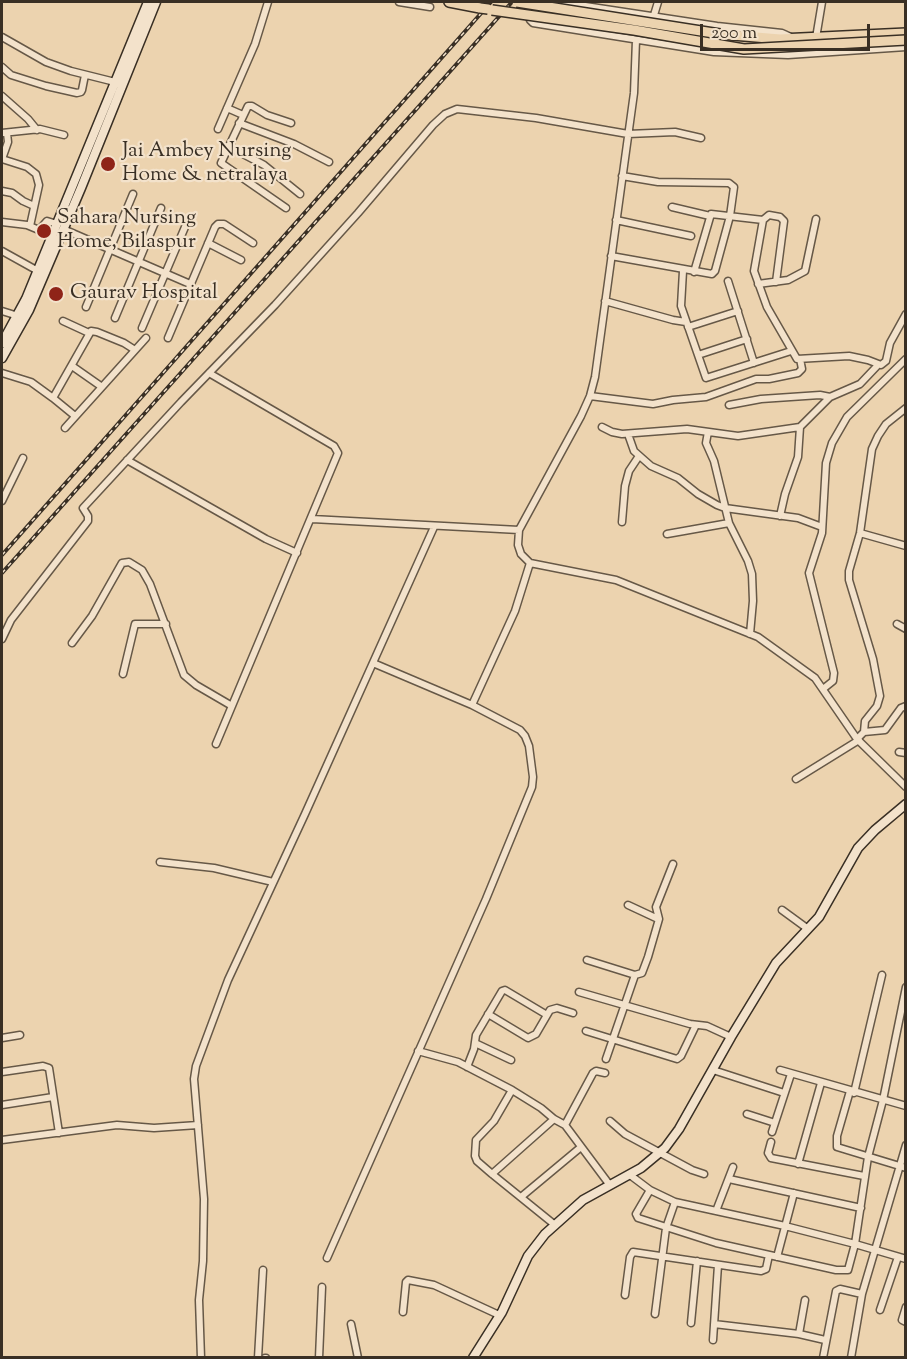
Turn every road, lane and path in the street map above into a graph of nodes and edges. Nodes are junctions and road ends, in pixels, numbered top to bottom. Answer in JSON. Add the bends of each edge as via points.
{"nodes":[{"id":1,"x":148,"y":2,"type":"edge"},
{"id":2,"x":156,"y":2,"type":"edge"},
{"id":3,"x":268,"y":2,"type":"edge"},
{"id":4,"x":399,"y":2,"type":"edge"},
{"id":5,"x":448,"y":2,"type":"edge"},
{"id":6,"x":517,"y":2,"type":"edge"},
{"id":7,"x":533,"y":2,"type":"edge"},
{"id":8,"x":559,"y":2,"type":"edge"},
{"id":9,"x":658,"y":2,"type":"edge"},
{"id":10,"x":822,"y":2,"type":"edge"},
{"id":11,"x":589,"y":3,"type":"edge"},
{"id":12,"x":430,"y":7,"type":"dead end"},
{"id":13,"x":654,"y":15,"type":"junction"},
{"id":14,"x":906,"y":33,"type":"edge"},
{"id":15,"x":2,"y":38,"type":"edge"},
{"id":16,"x":816,"y":38,"type":"junction"},
{"id":17,"x":796,"y":39,"type":"junction"},
{"id":18,"x":636,"y":40,"type":"junction"},
{"id":19,"x":906,"y":40,"type":"edge"},
{"id":20,"x":906,"y":47,"type":"edge"},
{"id":21,"x":795,"y":54,"type":"junction"},
{"id":22,"x":2,"y":68,"type":"edge"},
{"id":23,"x":85,"y":75,"type":"junction"},
{"id":24,"x":115,"y":82,"type":"junction"},
{"id":25,"x":2,"y":96,"type":"edge"},
{"id":26,"x":226,"y":108,"type":"junction"},
{"id":27,"x":243,"y":115,"type":"junction"},
{"id":28,"x":239,"y":123,"type":"junction"},
{"id":29,"x":291,"y":123,"type":"dead end"},
{"id":30,"x":218,"y":129,"type":"dead end"},
{"id":31,"x":37,"y":130,"type":"junction"},
{"id":32,"x":628,"y":132,"type":"junction"},
{"id":33,"x":4,"y":133,"type":"edge"},
{"id":34,"x":64,"y":135,"type":"dead end"},
{"id":35,"x":701,"y":138,"type":"dead end"},
{"id":36,"x":228,"y":146,"type":"junction"},
{"id":37,"x":2,"y":159,"type":"edge"},
{"id":38,"x":328,"y":162,"type":"dead end"},
{"id":39,"x":622,"y":176,"type":"junction"},
{"id":40,"x":2,"y":191,"type":"edge"},
{"id":41,"x":133,"y":194,"type":"dead end"},
{"id":42,"x":300,"y":194,"type":"dead end"},
{"id":43,"x":34,"y":206,"type":"junction"},
{"id":44,"x":672,"y":207,"type":"dead end"},
{"id":45,"x":161,"y":208,"type":"dead end"},
{"id":46,"x":286,"y":208,"type":"dead end"},
{"id":47,"x":710,"y":216,"type":"junction"},
{"id":48,"x":730,"y":216,"type":"junction"},
{"id":49,"x":816,"y":219,"type":"dead end"},
{"id":50,"x":188,"y":220,"type":"dead end"},
{"id":51,"x":616,"y":220,"type":"junction"},
{"id":52,"x":763,"y":220,"type":"junction"},
{"id":53,"x":2,"y":222,"type":"edge"},
{"id":54,"x":30,"y":226,"type":"junction"},
{"id":55,"x":58,"y":231,"type":"junction"},
{"id":56,"x":691,"y":236,"type":"dead end"},
{"id":57,"x":208,"y":243,"type":"junction"},
{"id":58,"x":253,"y":243,"type":"dead end"},
{"id":59,"x":110,"y":249,"type":"junction"},
{"id":60,"x":2,"y":251,"type":"edge"},
{"id":61,"x":612,"y":256,"type":"junction"},
{"id":62,"x":241,"y":260,"type":"dead end"},
{"id":63,"x":138,"y":261,"type":"junction"},
{"id":64,"x":38,"y":271,"type":"junction"},
{"id":65,"x":683,"y":271,"type":"junction"},
{"id":66,"x":694,"y":272,"type":"junction"},
{"id":67,"x":166,"y":273,"type":"junction"},
{"id":68,"x":728,"y":280,"type":"dead end"},
{"id":69,"x":776,"y":282,"type":"junction"},
{"id":70,"x":190,"y":284,"type":"junction"},
{"id":71,"x":758,"y":284,"type":"junction"},
{"id":72,"x":605,"y":301,"type":"junction"},
{"id":73,"x":87,"y":307,"type":"dead end"},
{"id":74,"x":2,"y":311,"type":"edge"},
{"id":75,"x":738,"y":311,"type":"junction"},
{"id":76,"x":906,"y":314,"type":"edge"},
{"id":77,"x":18,"y":316,"type":"junction"},
{"id":78,"x":115,"y":318,"type":"dead end"},
{"id":79,"x":63,"y":321,"type":"dead end"},
{"id":80,"x":687,"y":325,"type":"junction"},
{"id":81,"x":142,"y":328,"type":"dead end"},
{"id":82,"x":89,"y":333,"type":"junction"},
{"id":83,"x":4,"y":334,"type":"edge"},
{"id":84,"x":146,"y":338,"type":"dead end"},
{"id":85,"x":168,"y":338,"type":"dead end"},
{"id":86,"x":747,"y":339,"type":"junction"},
{"id":87,"x":2,"y":343,"type":"edge"},
{"id":88,"x":135,"y":350,"type":"junction"},
{"id":89,"x":791,"y":351,"type":"junction"},
{"id":90,"x":698,"y":355,"type":"junction"},
{"id":91,"x":2,"y":358,"type":"edge"},
{"id":92,"x":800,"y":359,"type":"junction"},
{"id":93,"x":906,"y":359,"type":"edge"},
{"id":94,"x":754,"y":363,"type":"junction"},
{"id":95,"x":878,"y":365,"type":"junction"},
{"id":96,"x":72,"y":366,"type":"junction"},
{"id":97,"x":2,"y":373,"type":"edge"},
{"id":98,"x":209,"y":373,"type":"junction"},
{"id":99,"x":102,"y":387,"type":"junction"},
{"id":100,"x":590,"y":396,"type":"junction"},
{"id":101,"x":830,"y":397,"type":"junction"},
{"id":102,"x":53,"y":398,"type":"junction"},
{"id":103,"x":729,"y":405,"type":"dead end"},
{"id":104,"x":906,"y":408,"type":"edge"},
{"id":105,"x":75,"y":416,"type":"junction"},
{"id":106,"x":603,"y":427,"type":"dead end"},
{"id":107,"x":800,"y":427,"type":"junction"},
{"id":108,"x":65,"y":428,"type":"dead end"},
{"id":109,"x":708,"y":432,"type":"junction"},
{"id":110,"x":628,"y":434,"type":"junction"},
{"id":111,"x":639,"y":456,"type":"junction"},
{"id":112,"x":23,"y":458,"type":"dead end"},
{"id":113,"x":127,"y":460,"type":"junction"},
{"id":114,"x":2,"y":501,"type":"edge"},
{"id":115,"x":725,"y":508,"type":"junction"},
{"id":116,"x":780,"y":516,"type":"junction"},
{"id":117,"x":312,"y":519,"type":"junction"},
{"id":118,"x":622,"y":522,"type":"dead end"},
{"id":119,"x":729,"y":523,"type":"junction"},
{"id":120,"x":434,"y":527,"type":"junction"},
{"id":121,"x":822,"y":527,"type":"junction"},
{"id":122,"x":519,"y":530,"type":"junction"},
{"id":123,"x":860,"y":533,"type":"junction"},
{"id":124,"x":667,"y":534,"type":"dead end"},
{"id":125,"x":906,"y":546,"type":"edge"},
{"id":126,"x":297,"y":553,"type":"junction"},
{"id":127,"x":530,"y":562,"type":"junction"},
{"id":128,"x":166,"y":624,"type":"junction"},
{"id":129,"x":897,"y":624,"type":"dead end"},
{"id":130,"x":906,"y":629,"type":"edge"},
{"id":131,"x":750,"y":634,"type":"junction"},
{"id":132,"x":2,"y":639,"type":"edge"},
{"id":133,"x":72,"y":643,"type":"dead end"},
{"id":134,"x":373,"y":663,"type":"junction"},
{"id":135,"x":123,"y":674,"type":"dead end"},
{"id":136,"x":824,"y":690,"type":"junction"},
{"id":137,"x":472,"y":705,"type":"junction"},
{"id":138,"x":232,"y":706,"type":"junction"},
{"id":139,"x":906,"y":706,"type":"edge"},
{"id":140,"x":864,"y":732,"type":"junction"},
{"id":141,"x":857,"y":738,"type":"junction"},
{"id":142,"x":216,"y":744,"type":"dead end"},
{"id":143,"x":796,"y":779,"type":"dead end"},
{"id":144,"x":906,"y":787,"type":"edge"},
{"id":145,"x":906,"y":804,"type":"edge"},
{"id":146,"x":160,"y":862,"type":"dead end"},
{"id":147,"x":673,"y":864,"type":"dead end"},
{"id":148,"x":273,"y":882,"type":"junction"},
{"id":149,"x":628,"y":905,"type":"dead end"},
{"id":150,"x":782,"y":910,"type":"dead end"},
{"id":151,"x":659,"y":919,"type":"junction"},
{"id":152,"x":808,"y":929,"type":"junction"},
{"id":153,"x":587,"y":960,"type":"dead end"},
{"id":154,"x":635,"y":975,"type":"junction"},
{"id":155,"x":882,"y":975,"type":"dead end"},
{"id":156,"x":906,"y":987,"type":"edge"},
{"id":157,"x":579,"y":992,"type":"dead end"},
{"id":158,"x":623,"y":1006,"type":"junction"},
{"id":159,"x":573,"y":1013,"type":"dead end"},
{"id":160,"x":488,"y":1014,"type":"junction"},
{"id":161,"x":547,"y":1015,"type":"junction"},
{"id":162,"x":696,"y":1025,"type":"junction"},
{"id":163,"x":585,"y":1031,"type":"dead end"},
{"id":164,"x":20,"y":1035,"type":"dead end"},
{"id":165,"x":731,"y":1036,"type":"junction"},
{"id":166,"x":2,"y":1038,"type":"edge"},
{"id":167,"x":612,"y":1040,"type":"junction"},
{"id":168,"x":475,"y":1043,"type":"junction"},
{"id":169,"x":418,"y":1051,"type":"junction"},
{"id":170,"x":606,"y":1059,"type":"dead end"},
{"id":171,"x":512,"y":1060,"type":"dead end"},
{"id":172,"x":467,"y":1067,"type":"junction"},
{"id":173,"x":713,"y":1070,"type":"junction"},
{"id":174,"x":780,"y":1070,"type":"dead end"},
{"id":175,"x":2,"y":1072,"type":"edge"},
{"id":176,"x":605,"y":1073,"type":"dead end"},
{"id":177,"x":791,"y":1074,"type":"junction"},
{"id":178,"x":821,"y":1083,"type":"junction"},
{"id":179,"x":512,"y":1090,"type":"junction"},
{"id":180,"x":852,"y":1092,"type":"junction"},
{"id":181,"x":784,"y":1093,"type":"junction"},
{"id":182,"x":53,"y":1097,"type":"junction"},
{"id":183,"x":883,"y":1100,"type":"junction"},
{"id":184,"x":2,"y":1105,"type":"edge"},
{"id":185,"x":906,"y":1106,"type":"edge"},
{"id":186,"x":747,"y":1114,"type":"dead end"},
{"id":187,"x":554,"y":1119,"type":"junction"},
{"id":188,"x":610,"y":1121,"type":"dead end"},
{"id":189,"x":775,"y":1123,"type":"junction"},
{"id":190,"x":198,"y":1125,"type":"junction"},
{"id":191,"x":565,"y":1125,"type":"junction"},
{"id":192,"x":772,"y":1132,"type":"dead end"},
{"id":193,"x":59,"y":1133,"type":"junction"},
{"id":194,"x":2,"y":1140,"type":"edge"},
{"id":195,"x":771,"y":1142,"type":"dead end"},
{"id":196,"x":906,"y":1145,"type":"edge"},
{"id":197,"x":581,"y":1147,"type":"junction"},
{"id":198,"x":659,"y":1153,"type":"junction"},
{"id":199,"x":868,"y":1157,"type":"junction"},
{"id":200,"x":798,"y":1164,"type":"junction"},
{"id":201,"x":733,"y":1167,"type":"dead end"},
{"id":202,"x":902,"y":1168,"type":"edge"},
{"id":203,"x":492,"y":1174,"type":"junction"},
{"id":204,"x":704,"y":1174,"type":"dead end"},
{"id":205,"x":630,"y":1175,"type":"junction"},
{"id":206,"x":864,"y":1176,"type":"junction"},
{"id":207,"x":729,"y":1179,"type":"junction"},
{"id":208,"x":609,"y":1184,"type":"junction"},
{"id":209,"x":650,"y":1190,"type":"junction"},
{"id":210,"x":794,"y":1193,"type":"junction"},
{"id":211,"x":521,"y":1197,"type":"junction"},
{"id":212,"x":675,"y":1203,"type":"junction"},
{"id":213,"x":861,"y":1208,"type":"junction"},
{"id":214,"x":716,"y":1211,"type":"junction"},
{"id":215,"x":555,"y":1225,"type":"junction"},
{"id":216,"x":785,"y":1226,"type":"junction"},
{"id":217,"x":666,"y":1228,"type":"junction"},
{"id":218,"x":855,"y":1244,"type":"junction"},
{"id":219,"x":875,"y":1250,"type":"junction"},
{"id":220,"x":906,"y":1250,"type":"edge"},
{"id":221,"x":769,"y":1255,"type":"junction"},
{"id":222,"x":662,"y":1256,"type":"junction"},
{"id":223,"x":777,"y":1257,"type":"junction"},
{"id":224,"x":327,"y":1258,"type":"dead end"},
{"id":225,"x":902,"y":1258,"type":"edge"},
{"id":226,"x":697,"y":1261,"type":"junction"},
{"id":227,"x":718,"y":1265,"type":"junction"},
{"id":228,"x":263,"y":1270,"type":"dead end"},
{"id":229,"x":322,"y":1287,"type":"dead end"},
{"id":230,"x":862,"y":1294,"type":"junction"},
{"id":231,"x":625,"y":1295,"type":"dead end"},
{"id":232,"x":805,"y":1300,"type":"dead end"},
{"id":233,"x":906,"y":1307,"type":"edge"},
{"id":234,"x":880,"y":1310,"type":"dead end"},
{"id":235,"x":403,"y":1312,"type":"dead end"},
{"id":236,"x":655,"y":1314,"type":"dead end"},
{"id":237,"x":499,"y":1315,"type":"junction"},
{"id":238,"x":906,"y":1322,"type":"edge"},
{"id":239,"x":691,"y":1323,"type":"dead end"},
{"id":240,"x":351,"y":1324,"type":"dead end"},
{"id":241,"x":714,"y":1324,"type":"junction"},
{"id":242,"x":799,"y":1335,"type":"junction"},
{"id":243,"x":713,"y":1340,"type":"dead end"},
{"id":244,"x":825,"y":1340,"type":"junction"},
{"id":245,"x":201,"y":1358,"type":"edge"},
{"id":246,"x":258,"y":1358,"type":"edge"},
{"id":247,"x":319,"y":1358,"type":"edge"},
{"id":248,"x":358,"y":1358,"type":"edge"},
{"id":249,"x":473,"y":1358,"type":"edge"},
{"id":250,"x":823,"y":1358,"type":"edge"},
{"id":251,"x":851,"y":1358,"type":"edge"}],
"edges":[{"from":1,"to":24,"type":"main road"},
{"from":2,"to":55,"type":"main road"},
{"from":3,"to":26,"type":"street","via":[[255,44]]},
{"from":4,"to":12,"type":"street"},
{"from":5,"to":19,"type":"main road","bridge":true,"via":[[744,49]]},
{"from":6,"to":17,"type":"main road","bridge":true,"via":[[720,34]]},
{"from":7,"to":18,"type":"street","via":[[533,23]]},
{"from":8,"to":11,"type":"street"},
{"from":9,"to":13,"type":"street"},
{"from":10,"to":16,"type":"street"},
{"from":11,"to":13,"type":"street"},
{"from":13,"to":17,"type":"street","via":[[782,33]]},
{"from":14,"to":16,"type":"main road"},
{"from":15,"to":23,"type":"street","via":[[42,60]]},
{"from":16,"to":17,"type":"main road"},
{"from":17,"to":21,"type":"street"},
{"from":18,"to":21,"type":"street","via":[[714,52]]},
{"from":18,"to":32,"type":"street"},
{"from":20,"to":21,"type":"street"},
{"from":22,"to":23,"type":"street","via":[[18,77],[76,93],[81,92]]},
{"from":23,"to":24,"type":"street"},
{"from":24,"to":55,"type":"main road"},
{"from":25,"to":31,"type":"street"},
{"from":26,"to":27,"type":"street"},
{"from":26,"to":30,"type":"street"},
{"from":27,"to":28,"type":"street"},
{"from":27,"to":29,"type":"street","via":[[250,105]]},
{"from":28,"to":36,"type":"street"},
{"from":28,"to":38,"type":"street"},
{"from":31,"to":33,"type":"street"},
{"from":31,"to":34,"type":"street"},
{"from":32,"to":35,"type":"street","via":[[675,132]]},
{"from":32,"to":39,"type":"street"},
{"from":32,"to":98,"type":"street","via":[[466,110],[445,114]]},
{"from":33,"to":37,"type":"street","via":[[8,142]]},
{"from":36,"to":42,"type":"street","via":[[264,165]]},
{"from":36,"to":46,"type":"street","via":[[221,165]]},
{"from":37,"to":43,"type":"street","via":[[36,174],[39,185]]},
{"from":39,"to":48,"type":"street","via":[[658,182],[732,184]]},
{"from":39,"to":51,"type":"street"},
{"from":40,"to":43,"type":"street"},
{"from":41,"to":59,"type":"street"},
{"from":43,"to":54,"type":"street"},
{"from":44,"to":47,"type":"street"},
{"from":45,"to":63,"type":"street"},
{"from":47,"to":48,"type":"street"},
{"from":47,"to":66,"type":"street"},
{"from":48,"to":52,"type":"street"},
{"from":48,"to":66,"type":"street","via":[[714,273]]},
{"from":49,"to":69,"type":"street","via":[[807,268],[795,277]]},
{"from":50,"to":67,"type":"street"},
{"from":51,"to":56,"type":"street"},
{"from":51,"to":61,"type":"street"},
{"from":52,"to":69,"type":"street","via":[[769,215],[784,221]]},
{"from":52,"to":71,"type":"street","via":[[754,266]]},
{"from":53,"to":54,"type":"street"},
{"from":54,"to":55,"type":"street","via":[[39,230],[47,221]]},
{"from":55,"to":59,"type":"street"},
{"from":55,"to":64,"type":"main road"},
{"from":55,"to":91,"type":"main road","via":[[29,310]]},
{"from":57,"to":58,"type":"street","via":[[215,227],[221,224]]},
{"from":57,"to":62,"type":"street"},
{"from":57,"to":70,"type":"street"},
{"from":59,"to":63,"type":"street"},
{"from":59,"to":73,"type":"street"},
{"from":60,"to":64,"type":"street"},
{"from":61,"to":65,"type":"street"},
{"from":61,"to":72,"type":"street"},
{"from":63,"to":67,"type":"street"},
{"from":63,"to":78,"type":"street"},
{"from":64,"to":77,"type":"main road"},
{"from":65,"to":66,"type":"street"},
{"from":65,"to":80,"type":"street","via":[[681,302]]},
{"from":67,"to":70,"type":"street"},
{"from":67,"to":81,"type":"street"},
{"from":68,"to":75,"type":"street"},
{"from":69,"to":71,"type":"street"},
{"from":70,"to":85,"type":"street"},
{"from":71,"to":89,"type":"street"},
{"from":72,"to":80,"type":"street"},
{"from":72,"to":100,"type":"street"},
{"from":74,"to":77,"type":"street"},
{"from":75,"to":80,"type":"street"},
{"from":75,"to":86,"type":"street"},
{"from":76,"to":95,"type":"street","via":[[890,343],[886,361]]},
{"from":77,"to":83,"type":"main road"},
{"from":79,"to":82,"type":"street"},
{"from":80,"to":90,"type":"street"},
{"from":82,"to":88,"type":"street","via":[[97,332]]},
{"from":82,"to":96,"type":"street"},
{"from":83,"to":87,"type":"main road"},
{"from":84,"to":88,"type":"street"},
{"from":86,"to":90,"type":"street"},
{"from":86,"to":94,"type":"street"},
{"from":88,"to":99,"type":"street"},
{"from":89,"to":92,"type":"street"},
{"from":89,"to":94,"type":"street"},
{"from":90,"to":94,"type":"street","via":[[707,379]]},
{"from":92,"to":95,"type":"street","via":[[849,356]]},
{"from":92,"to":100,"type":"street","via":[[802,369],[798,373],[756,379],[706,397],[653,404]]},
{"from":93,"to":121,"type":"street","via":[[838,430],[826,463]]},
{"from":95,"to":101,"type":"street","via":[[860,384]]},
{"from":96,"to":99,"type":"street"},
{"from":96,"to":102,"type":"street"},
{"from":97,"to":102,"type":"street","via":[[31,382]]},
{"from":98,"to":113,"type":"street"},
{"from":98,"to":117,"type":"street","via":[[337,449],[338,457]]},
{"from":99,"to":105,"type":"street"},
{"from":100,"to":122,"type":"street"},
{"from":101,"to":103,"type":"street","via":[[761,399]]},
{"from":101,"to":107,"type":"street"},
{"from":102,"to":105,"type":"street"},
{"from":104,"to":123,"type":"street","via":[[886,424],[872,449]]},
{"from":105,"to":108,"type":"street"},
{"from":106,"to":110,"type":"street"},
{"from":107,"to":109,"type":"street","via":[[738,436]]},
{"from":107,"to":116,"type":"street","via":[[798,457]]},
{"from":109,"to":110,"type":"street","via":[[687,429]]},
{"from":109,"to":115,"type":"street","via":[[706,443]]},
{"from":110,"to":111,"type":"street"},
{"from":111,"to":115,"type":"street"},
{"from":111,"to":118,"type":"street","via":[[625,486]]},
{"from":112,"to":114,"type":"street"},
{"from":113,"to":126,"type":"street"},
{"from":113,"to":132,"type":"street","via":[[83,508],[88,521],[11,620]]},
{"from":115,"to":116,"type":"street"},
{"from":115,"to":119,"type":"street"},
{"from":116,"to":121,"type":"street"},
{"from":117,"to":120,"type":"street"},
{"from":117,"to":126,"type":"street"},
{"from":119,"to":124,"type":"street"},
{"from":119,"to":131,"type":"street","via":[[752,574]]},
{"from":120,"to":122,"type":"street"},
{"from":120,"to":134,"type":"street"},
{"from":121,"to":136,"type":"street","via":[[809,573],[834,673],[833,681]]},
{"from":122,"to":127,"type":"street","via":[[521,554]]},
{"from":123,"to":125,"type":"street"},
{"from":123,"to":140,"type":"street","via":[[849,580],[880,696],[865,722]]},
{"from":126,"to":138,"type":"street"},
{"from":127,"to":131,"type":"street","via":[[616,580]]},
{"from":127,"to":137,"type":"street","via":[[515,611]]},
{"from":128,"to":133,"type":"street","via":[[145,574],[135,565],[123,562]]},
{"from":128,"to":135,"type":"street","via":[[135,624]]},
{"from":128,"to":138,"type":"street","via":[[184,675]]},
{"from":129,"to":130,"type":"street"},
{"from":131,"to":136,"type":"street","via":[[812,674]]},
{"from":134,"to":137,"type":"street"},
{"from":134,"to":148,"type":"street"},
{"from":136,"to":141,"type":"street"},
{"from":137,"to":169,"type":"street","via":[[512,724],[525,736],[532,788]]},
{"from":138,"to":142,"type":"street"},
{"from":139,"to":140,"type":"street","via":[[885,730]]},
{"from":140,"to":141,"type":"street"},
{"from":141,"to":143,"type":"street"},
{"from":141,"to":144,"type":"street"},
{"from":145,"to":152,"type":"main road","via":[[858,848],[819,917]]},
{"from":146,"to":148,"type":"street","via":[[214,868]]},
{"from":147,"to":151,"type":"street","via":[[656,907]]},
{"from":148,"to":190,"type":"street","via":[[228,980],[196,1066]]},
{"from":149,"to":151,"type":"street"},
{"from":150,"to":152,"type":"street"},
{"from":151,"to":154,"type":"street","via":[[642,973]]},
{"from":152,"to":165,"type":"main road","via":[[776,963]]},
{"from":153,"to":154,"type":"street"},
{"from":154,"to":158,"type":"street"},
{"from":155,"to":180,"type":"street"},
{"from":156,"to":183,"type":"street"},
{"from":157,"to":158,"type":"street"},
{"from":158,"to":162,"type":"street"},
{"from":158,"to":167,"type":"street"},
{"from":159,"to":161,"type":"street","via":[[553,1008]]},
{"from":160,"to":161,"type":"street","via":[[528,1038],[536,1034]]},
{"from":160,"to":161,"type":"street","via":[[505,990]]},
{"from":160,"to":168,"type":"street"},
{"from":162,"to":165,"type":"street"},
{"from":162,"to":167,"type":"street","via":[[679,1058]]},
{"from":163,"to":167,"type":"street"},
{"from":164,"to":166,"type":"street"},
{"from":165,"to":173,"type":"main road"},
{"from":167,"to":170,"type":"street"},
{"from":168,"to":171,"type":"street"},
{"from":168,"to":172,"type":"street"},
{"from":169,"to":172,"type":"street"},
{"from":169,"to":224,"type":"street"},
{"from":172,"to":179,"type":"street"},
{"from":173,"to":181,"type":"street"},
{"from":173,"to":198,"type":"main road","via":[[680,1129]]},
{"from":174,"to":177,"type":"street"},
{"from":175,"to":182,"type":"street","via":[[47,1067]]},
{"from":176,"to":191,"type":"street","via":[[593,1073]]},
{"from":177,"to":178,"type":"street"},
{"from":177,"to":181,"type":"street"},
{"from":178,"to":180,"type":"street"},
{"from":178,"to":200,"type":"street"},
{"from":179,"to":187,"type":"street"},
{"from":179,"to":203,"type":"street","via":[[475,1144],[477,1161]]},
{"from":180,"to":183,"type":"street"},
{"from":180,"to":199,"type":"street","via":[[836,1146]]},
{"from":181,"to":189,"type":"street"},
{"from":182,"to":184,"type":"street"},
{"from":182,"to":193,"type":"street"},
{"from":183,"to":185,"type":"street"},
{"from":183,"to":199,"type":"street"},
{"from":186,"to":189,"type":"street"},
{"from":187,"to":191,"type":"street"},
{"from":187,"to":203,"type":"street"},
{"from":188,"to":198,"type":"street"},
{"from":189,"to":192,"type":"street"},
{"from":190,"to":193,"type":"street","via":[[117,1125]]},
{"from":190,"to":245,"type":"street","via":[[204,1199],[199,1300]]},
{"from":191,"to":197,"type":"street"},
{"from":193,"to":194,"type":"street"},
{"from":195,"to":200,"type":"street","via":[[771,1158]]},
{"from":196,"to":202,"type":"street"},
{"from":197,"to":208,"type":"street"},
{"from":197,"to":211,"type":"street"},
{"from":198,"to":204,"type":"street"},
{"from":198,"to":205,"type":"main road"},
{"from":199,"to":202,"type":"street"},
{"from":199,"to":206,"type":"street"},
{"from":200,"to":206,"type":"street"},
{"from":201,"to":207,"type":"street"},
{"from":202,"to":219,"type":"street"},
{"from":203,"to":211,"type":"street"},
{"from":205,"to":208,"type":"main road"},
{"from":205,"to":209,"type":"street"},
{"from":206,"to":213,"type":"street"},
{"from":207,"to":210,"type":"street"},
{"from":207,"to":214,"type":"street"},
{"from":208,"to":215,"type":"main road"},
{"from":209,"to":212,"type":"street"},
{"from":209,"to":217,"type":"street","via":[[637,1216]]},
{"from":210,"to":213,"type":"street"},
{"from":210,"to":216,"type":"street"},
{"from":211,"to":215,"type":"street"},
{"from":212,"to":214,"type":"street"},
{"from":212,"to":217,"type":"street"},
{"from":213,"to":218,"type":"street"},
{"from":214,"to":216,"type":"street"},
{"from":215,"to":237,"type":"main road","via":[[528,1256]]},
{"from":216,"to":218,"type":"street"},
{"from":216,"to":223,"type":"street"},
{"from":217,"to":221,"type":"street"},
{"from":217,"to":222,"type":"street"},
{"from":218,"to":219,"type":"street"},
{"from":218,"to":223,"type":"street","via":[[846,1271]]},
{"from":219,"to":225,"type":"street"},
{"from":219,"to":230,"type":"street"},
{"from":220,"to":225,"type":"street"},
{"from":221,"to":223,"type":"street"},
{"from":221,"to":227,"type":"street","via":[[765,1271]]},
{"from":222,"to":226,"type":"street"},
{"from":222,"to":231,"type":"street","via":[[631,1253]]},
{"from":222,"to":236,"type":"street"},
{"from":225,"to":234,"type":"street"},
{"from":226,"to":227,"type":"street"},
{"from":226,"to":239,"type":"street"},
{"from":227,"to":241,"type":"street"},
{"from":228,"to":246,"type":"street"},
{"from":229,"to":247,"type":"street"},
{"from":230,"to":244,"type":"street","via":[[836,1291]]},
{"from":230,"to":251,"type":"street"},
{"from":232,"to":242,"type":"street"},
{"from":233,"to":238,"type":"street","via":[[902,1320]]},
{"from":235,"to":237,"type":"street","via":[[408,1280],[434,1285]]},
{"from":237,"to":249,"type":"main road"},
{"from":240,"to":248,"type":"street"},
{"from":241,"to":242,"type":"street"},
{"from":241,"to":243,"type":"street"},
{"from":242,"to":244,"type":"street"},
{"from":244,"to":250,"type":"street"}]}
